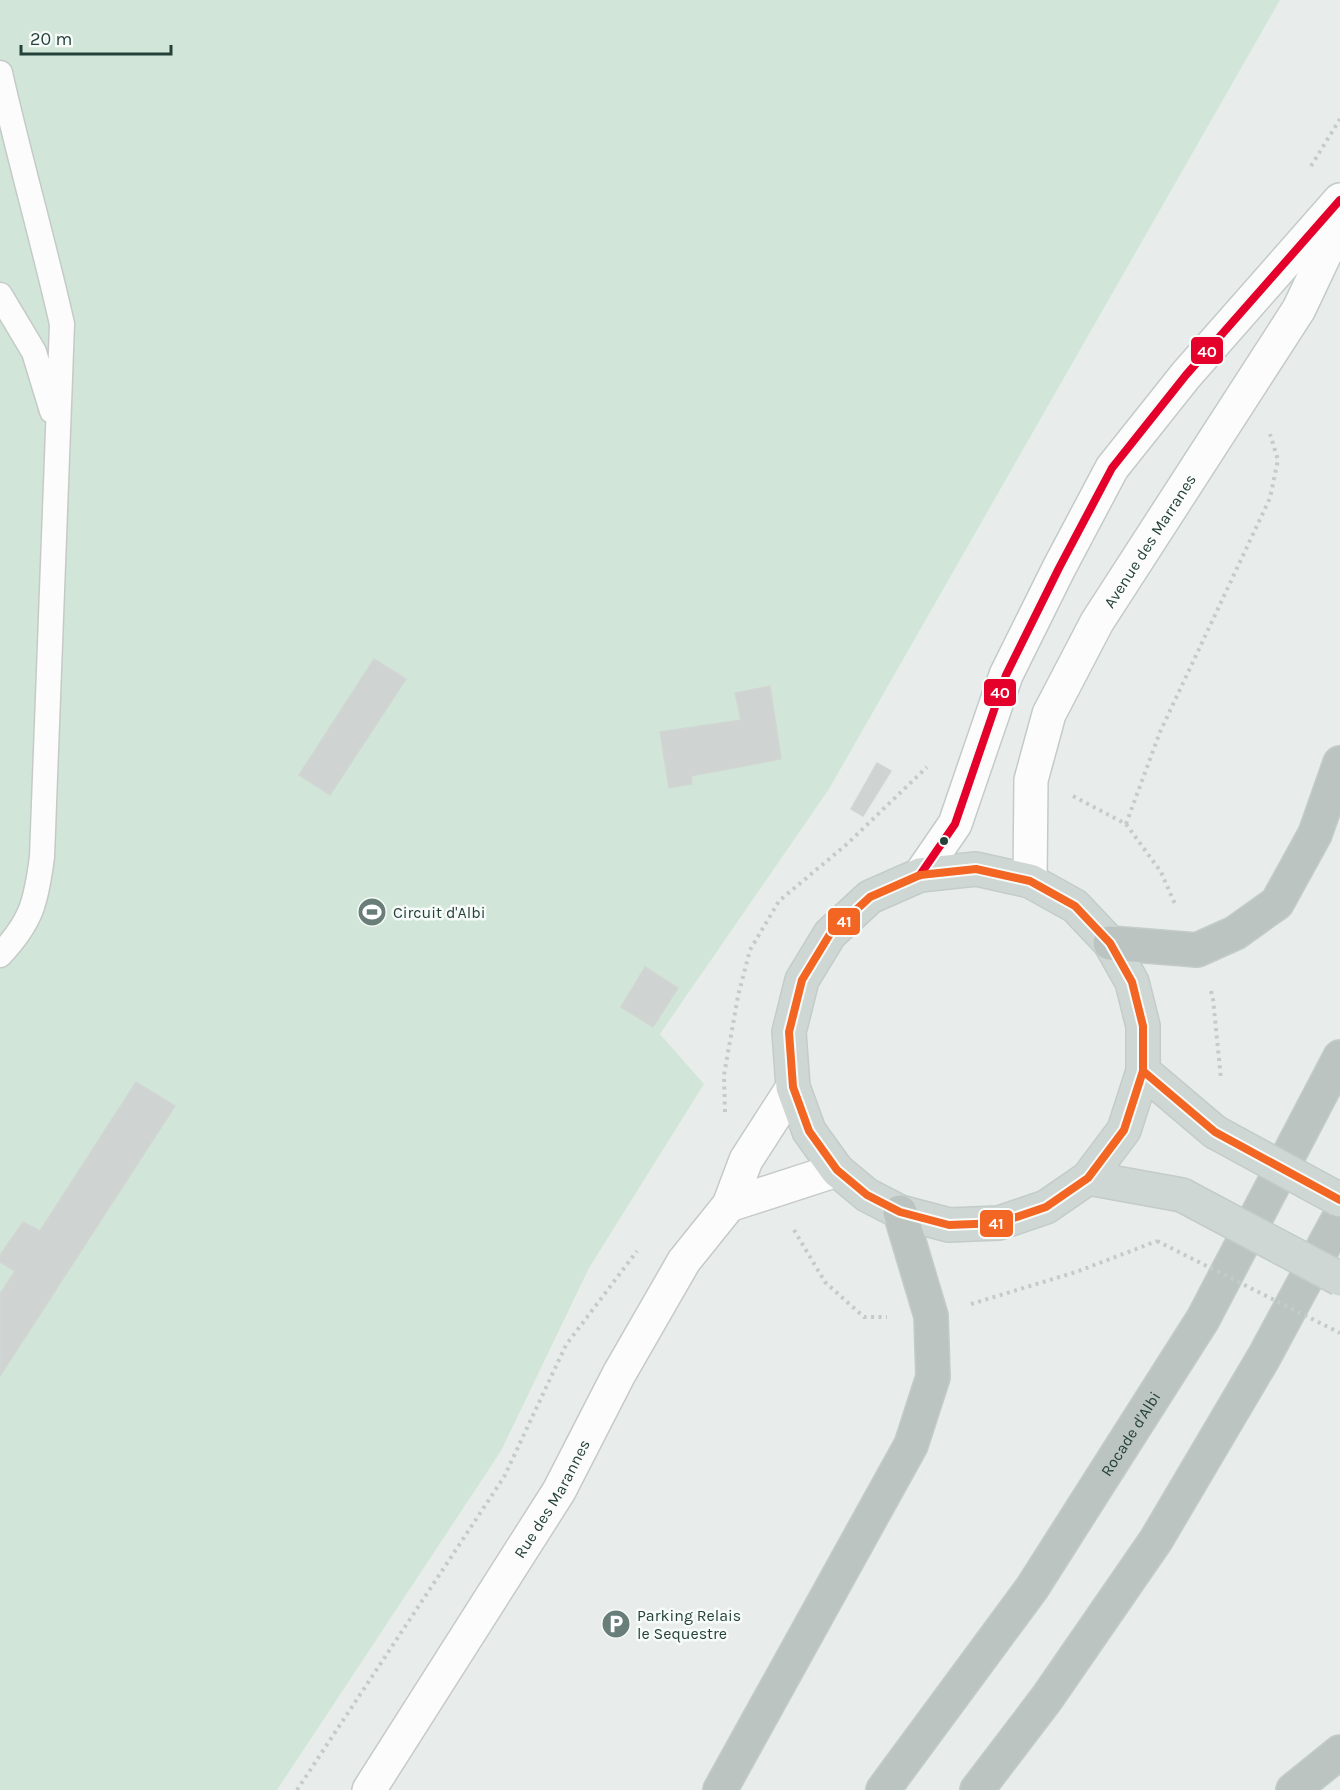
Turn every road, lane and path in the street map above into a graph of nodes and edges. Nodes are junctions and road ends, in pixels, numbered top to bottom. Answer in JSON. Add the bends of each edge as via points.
{"nodes":[{"id":1,"x":0,"y":73,"type":"edge"},
{"id":2,"x":1340,"y":200,"type":"edge"},
{"id":3,"x":1340,"y":222,"type":"edge"},
{"id":4,"x":0,"y":295,"type":"edge"},
{"id":5,"x":1263,"y":429,"type":"dead end"},
{"id":6,"x":58,"y":433,"type":"junction"},
{"id":7,"x":1340,"y":763,"type":"edge"},
{"id":8,"x":1126,"y":824,"type":"dead end"},
{"id":9,"x":920,"y":875,"type":"junction"},
{"id":10,"x":1030,"y":881,"type":"junction"},
{"id":11,"x":1110,"y":943,"type":"junction"},
{"id":12,"x":0,"y":955,"type":"edge"},
{"id":13,"x":1340,"y":1057,"type":"edge"},
{"id":14,"x":1143,"y":1071,"type":"junction"},
{"id":15,"x":794,"y":1086,"type":"junction"},
{"id":16,"x":837,"y":1170,"type":"junction"},
{"id":17,"x":1088,"y":1178,"type":"junction"},
{"id":18,"x":1340,"y":1200,"type":"edge"},
{"id":19,"x":729,"y":1205,"type":"junction"},
{"id":20,"x":900,"y":1212,"type":"junction"},
{"id":21,"x":1340,"y":1216,"type":"edge"},
{"id":22,"x":1157,"y":1241,"type":"dead end"},
{"id":23,"x":642,"y":1244,"type":"dead end"},
{"id":24,"x":1340,"y":1279,"type":"edge"},
{"id":25,"x":1340,"y":1333,"type":"edge"},
{"id":26,"x":1340,"y":1752,"type":"edge"},
{"id":27,"x":297,"y":1790,"type":"edge"},
{"id":28,"x":369,"y":1790,"type":"edge"},
{"id":29,"x":720,"y":1790,"type":"edge"},
{"id":30,"x":883,"y":1790,"type":"edge"},
{"id":31,"x":977,"y":1790,"type":"edge"},
{"id":32,"x":1293,"y":1790,"type":"edge"}],
"edges":[{"from":1,"to":6,"type":"lane","via":[[63,324]]},
{"from":2,"to":9,"type":"street","via":[[1186,375],[1112,468],[1006,675],[955,824]]},
{"from":3,"to":10,"type":"street","name":"Avenue des Marranes","via":[[1299,309],[1097,622],[1049,714],[1031,780]]},
{"from":4,"to":6,"type":"lane","via":[[34,352]]},
{"from":5,"to":8,"type":"path","via":[[1270,434],[1278,460],[1270,498],[1160,732]]},
{"from":6,"to":12,"type":"lane","via":[[39,885],[31,913]]},
{"from":7,"to":11,"type":"highway","via":[[1315,834],[1277,903],[1234,933],[1197,950]]},
{"from":9,"to":10,"type":"main road","via":[[976,869]]},
{"from":9,"to":15,"type":"main road","via":[[870,897],[830,934],[802,980],[789,1032]]},
{"from":10,"to":11,"type":"main road","via":[[1075,906]]},
{"from":11,"to":14,"type":"main road","via":[[1132,982],[1143,1026]]},
{"from":13,"to":30,"type":"highway","name":"Rocade d'Albi","via":[[1203,1319],[1032,1588]]},
{"from":14,"to":17,"type":"main road","via":[[1124,1130]]},
{"from":14,"to":18,"type":"main road","bridge":true,"via":[[1215,1132]]},
{"from":15,"to":16,"type":"main road","via":[[809,1131]]},
{"from":15,"to":19,"type":"street","name":"Rue des Marannes","via":[[746,1160]]},
{"from":16,"to":19,"type":"street"},
{"from":16,"to":20,"type":"main road","via":[[867,1195]]},
{"from":17,"to":20,"type":"main road","via":[[1046,1207],[999,1223],[949,1225]]},
{"from":17,"to":24,"type":"main road","bridge":true,"via":[[1182,1195]]},
{"from":19,"to":28,"type":"street","name":"Rue des Marannes","via":[[684,1261],[619,1374],[559,1491]]},
{"from":20,"to":29,"type":"highway","via":[[931,1316],[933,1377],[911,1445]]},
{"from":21,"to":31,"type":"highway","via":[[1264,1357],[1156,1540],[1047,1698]]},
{"from":22,"to":25,"type":"path","bridge":true},
{"from":23,"to":27,"type":"path","via":[[566,1345],[504,1477]]},
{"from":26,"to":32,"type":"highway"}]}
